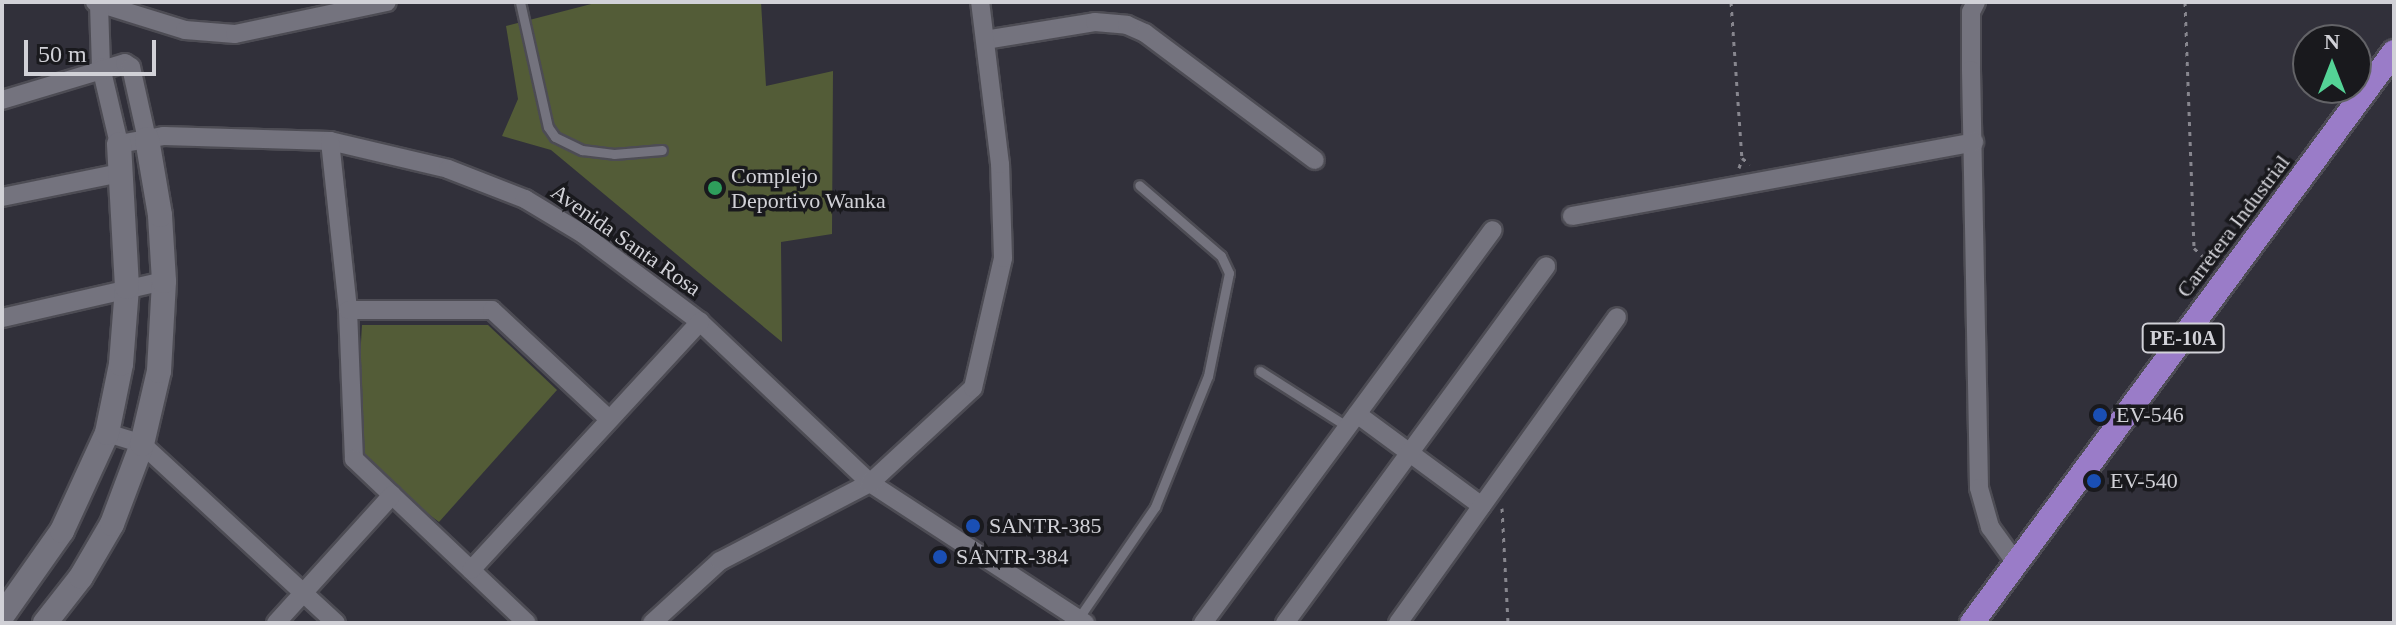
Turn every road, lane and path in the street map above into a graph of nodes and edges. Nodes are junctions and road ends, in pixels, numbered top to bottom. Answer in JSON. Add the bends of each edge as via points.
{"nodes":[{"id":1,"x":387,"y":2,"type":"edge"},
{"id":2,"x":520,"y":2,"type":"edge"},
{"id":3,"x":980,"y":2,"type":"edge"},
{"id":4,"x":1731,"y":2,"type":"edge"},
{"id":5,"x":1976,"y":2,"type":"edge"},
{"id":6,"x":2185,"y":2,"type":"edge"},
{"id":7,"x":97,"y":3,"type":"edge"},
{"id":8,"x":985,"y":40,"type":"junction"},
{"id":9,"x":2394,"y":52,"type":"edge"},
{"id":10,"x":101,"y":67,"type":"junction"},
{"id":11,"x":2,"y":100,"type":"edge"},
{"id":12,"x":147,"y":139,"type":"junction"},
{"id":13,"x":330,"y":141,"type":"junction"},
{"id":14,"x":1974,"y":142,"type":"junction"},
{"id":15,"x":119,"y":144,"type":"junction"},
{"id":16,"x":662,"y":150,"type":"dead end"},
{"id":17,"x":1742,"y":158,"type":"dead end"},
{"id":18,"x":1315,"y":160,"type":"dead end"},
{"id":19,"x":120,"y":173,"type":"junction"},
{"id":20,"x":1139,"y":185,"type":"dead end"},
{"id":21,"x":2,"y":197,"type":"edge"},
{"id":22,"x":1572,"y":216,"type":"dead end"},
{"id":23,"x":1493,"y":230,"type":"dead end"},
{"id":24,"x":1546,"y":266,"type":"dead end"},
{"id":25,"x":2229,"y":275,"type":"junction"},
{"id":26,"x":164,"y":281,"type":"junction"},
{"id":27,"x":127,"y":287,"type":"junction"},
{"id":28,"x":348,"y":310,"type":"junction"},
{"id":29,"x":1617,"y":317,"type":"dead end"},
{"id":30,"x":2,"y":318,"type":"edge"},
{"id":31,"x":700,"y":322,"type":"junction"},
{"id":32,"x":1260,"y":371,"type":"dead end"},
{"id":33,"x":609,"y":419,"type":"junction"},
{"id":34,"x":1352,"y":420,"type":"junction"},
{"id":35,"x":107,"y":433,"type":"junction"},
{"id":36,"x":142,"y":444,"type":"junction"},
{"id":37,"x":1410,"y":453,"type":"junction"},
{"id":38,"x":1500,"y":480,"type":"junction"},
{"id":39,"x":870,"y":483,"type":"junction"},
{"id":40,"x":392,"y":495,"type":"junction"},
{"id":41,"x":1482,"y":506,"type":"junction"},
{"id":42,"x":2016,"y":563,"type":"junction"},
{"id":43,"x":471,"y":570,"type":"junction"},
{"id":44,"x":304,"y":593,"type":"junction"},
{"id":45,"x":2,"y":616,"type":"edge"},
{"id":46,"x":1082,"y":621,"type":"edge"},
{"id":47,"x":45,"y":623,"type":"edge"},
{"id":48,"x":276,"y":623,"type":"edge"},
{"id":49,"x":336,"y":623,"type":"edge"},
{"id":50,"x":527,"y":623,"type":"edge"},
{"id":51,"x":652,"y":623,"type":"edge"},
{"id":52,"x":1203,"y":623,"type":"edge"},
{"id":53,"x":1285,"y":623,"type":"edge"},
{"id":54,"x":1398,"y":623,"type":"edge"},
{"id":55,"x":1508,"y":623,"type":"edge"},
{"id":56,"x":1972,"y":623,"type":"edge"}],
"edges":[{"from":1,"to":7,"type":"street","via":[[235,34],[185,30]]},
{"from":2,"to":16,"type":"lane","via":[[548,127],[555,137],[582,150],[614,154]]},
{"from":3,"to":8,"type":"street"},
{"from":4,"to":17,"type":"path"},
{"from":5,"to":14,"type":"street","via":[[1971,12]]},
{"from":6,"to":25,"type":"path","via":[[2194,248]]},
{"from":7,"to":10,"type":"street"},
{"from":8,"to":18,"type":"street","via":[[1095,22],[1136,28]]},
{"from":8,"to":39,"type":"street","via":[[1000,164],[1003,258],[973,388]]},
{"from":9,"to":25,"type":"highway","name":"Carretera Industrial","number":"PE-10A"},
{"from":10,"to":11,"type":"street"},
{"from":10,"to":12,"type":"street","via":[[131,67]]},
{"from":10,"to":15,"type":"street"},
{"from":12,"to":13,"type":"street","name":"Avenida Santa Rosa"},
{"from":12,"to":15,"type":"street","name":"Avenida Santa Rosa"},
{"from":12,"to":26,"type":"street"},
{"from":13,"to":28,"type":"street"},
{"from":13,"to":31,"type":"street","name":"Avenida Santa Rosa","via":[[448,169],[525,199],[583,234]]},
{"from":14,"to":22,"type":"street"},
{"from":14,"to":42,"type":"street","via":[[1979,488],[1990,527]]},
{"from":15,"to":19,"type":"street"},
{"from":19,"to":21,"type":"street"},
{"from":19,"to":27,"type":"street"},
{"from":20,"to":46,"type":"lane","via":[[1221,256],[1229,273],[1208,376],[1155,507]]},
{"from":23,"to":34,"type":"street"},
{"from":24,"to":37,"type":"street"},
{"from":25,"to":42,"type":"highway","name":"Carretera Industrial","number":"PE-10A"},
{"from":26,"to":27,"type":"street"},
{"from":26,"to":36,"type":"street","via":[[159,371]]},
{"from":27,"to":30,"type":"street"},
{"from":27,"to":35,"type":"street","via":[[121,364]]},
{"from":28,"to":33,"type":"street","via":[[492,310]]},
{"from":28,"to":40,"type":"street","via":[[354,459]]},
{"from":29,"to":38,"type":"street"},
{"from":31,"to":33,"type":"street"},
{"from":31,"to":39,"type":"street","name":"Avenida Santa Rosa"},
{"from":32,"to":34,"type":"lane"},
{"from":33,"to":43,"type":"street"},
{"from":34,"to":37,"type":"street"},
{"from":34,"to":52,"type":"street"},
{"from":35,"to":36,"type":"street"},
{"from":35,"to":45,"type":"street","via":[[62,531]]},
{"from":36,"to":44,"type":"street"},
{"from":36,"to":47,"type":"street","via":[[112,524],[81,577]]},
{"from":37,"to":41,"type":"street"},
{"from":37,"to":53,"type":"street"},
{"from":38,"to":41,"type":"street"},
{"from":38,"to":55,"type":"path"},
{"from":39,"to":46,"type":"street","name":"Avenida Santa Rosa"},
{"from":39,"to":51,"type":"street","via":[[720,561]]},
{"from":40,"to":43,"type":"street"},
{"from":40,"to":44,"type":"street"},
{"from":41,"to":54,"type":"street"},
{"from":42,"to":56,"type":"highway","name":"Carretera Industrial","number":"PE-10A"},
{"from":43,"to":50,"type":"street"},
{"from":44,"to":48,"type":"street"},
{"from":44,"to":49,"type":"street"}]}
